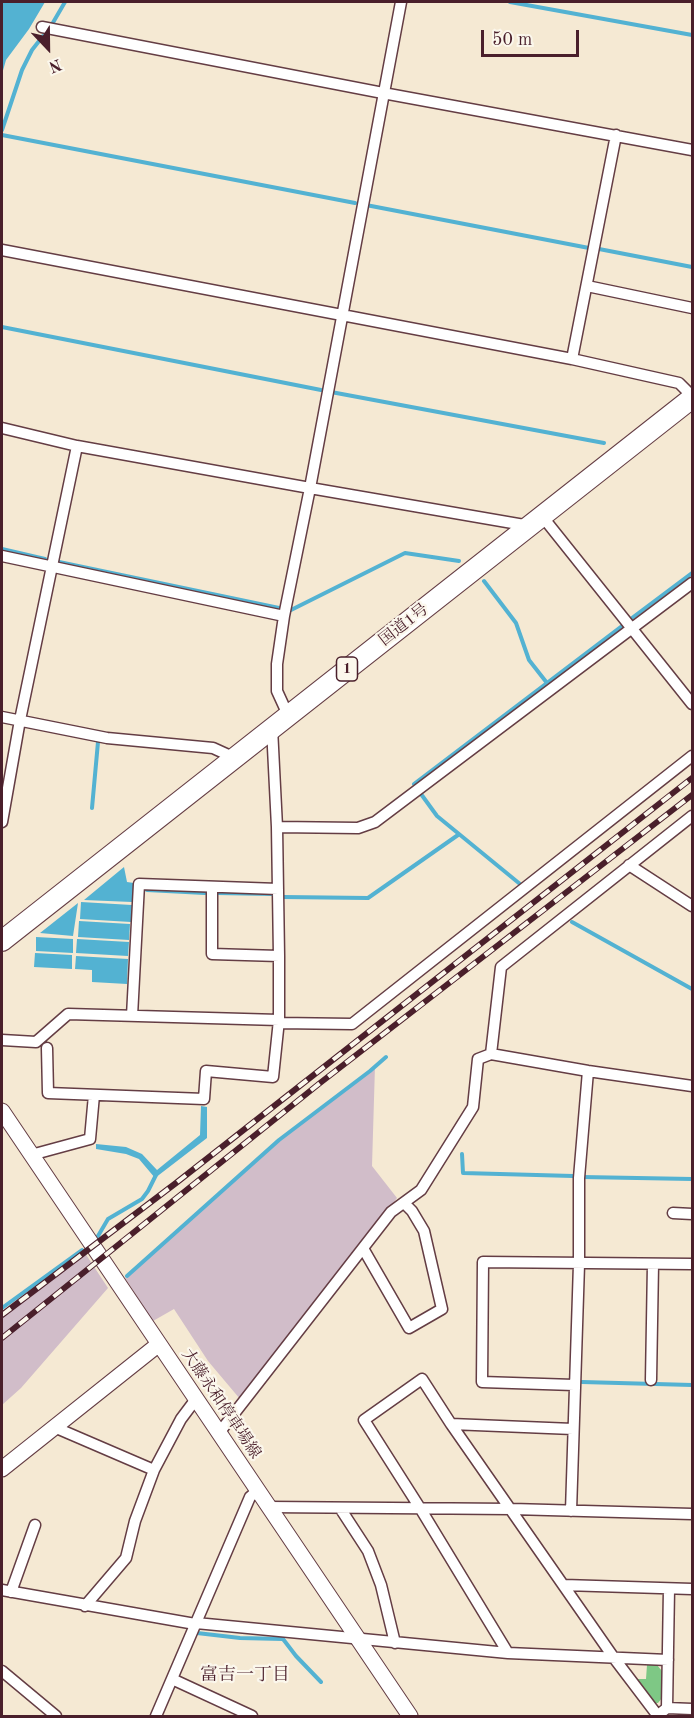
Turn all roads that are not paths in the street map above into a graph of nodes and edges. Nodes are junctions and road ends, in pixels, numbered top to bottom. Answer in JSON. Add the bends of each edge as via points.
{"nodes":[{"id":1,"x":400,"y":2,"type":"edge"},
{"id":2,"x":42,"y":27,"type":"dead end"},
{"id":3,"x":383,"y":93,"type":"junction"},
{"id":4,"x":616,"y":135,"type":"junction"},
{"id":5,"x":693,"y":150,"type":"edge"},
{"id":6,"x":2,"y":250,"type":"edge"},
{"id":7,"x":587,"y":286,"type":"junction"},
{"id":8,"x":693,"y":308,"type":"edge"},
{"id":9,"x":341,"y":315,"type":"junction"},
{"id":10,"x":572,"y":359,"type":"junction"},
{"id":11,"x":693,"y":397,"type":"edge"},
{"id":12,"x":2,"y":428,"type":"edge"},
{"id":13,"x":77,"y":446,"type":"junction"},
{"id":14,"x":310,"y":488,"type":"junction"},
{"id":15,"x":536,"y":521,"type":"junction"},
{"id":16,"x":2,"y":556,"type":"edge"},
{"id":17,"x":51,"y":566,"type":"junction"},
{"id":18,"x":693,"y":583,"type":"edge"},
{"id":19,"x":284,"y":616,"type":"junction"},
{"id":20,"x":632,"y":629,"type":"junction"},
{"id":21,"x":693,"y":704,"type":"edge"},
{"id":22,"x":288,"y":715,"type":"junction"},
{"id":23,"x":2,"y":717,"type":"edge"},
{"id":24,"x":20,"y":720,"type":"junction"},
{"id":25,"x":272,"y":728,"type":"junction"},
{"id":26,"x":693,"y":756,"type":"edge"},
{"id":27,"x":235,"y":758,"type":"junction"},
{"id":28,"x":693,"y":816,"type":"edge"},
{"id":29,"x":2,"y":822,"type":"edge"},
{"id":30,"x":277,"y":827,"type":"junction"},
{"id":31,"x":629,"y":865,"type":"junction"},
{"id":32,"x":212,"y":887,"type":"junction"},
{"id":33,"x":278,"y":890,"type":"junction"},
{"id":34,"x":693,"y":906,"type":"edge"},
{"id":35,"x":2,"y":941,"type":"edge"},
{"id":36,"x":279,"y":956,"type":"junction"},
{"id":37,"x":132,"y":1016,"type":"junction"},
{"id":38,"x":279,"y":1021,"type":"junction"},
{"id":39,"x":2,"y":1040,"type":"edge"},
{"id":40,"x":48,"y":1048,"type":"dead end"},
{"id":41,"x":491,"y":1054,"type":"junction"},
{"id":42,"x":588,"y":1071,"type":"junction"},
{"id":43,"x":693,"y":1086,"type":"edge"},
{"id":44,"x":94,"y":1095,"type":"junction"},
{"id":45,"x":2,"y":1111,"type":"edge"},
{"id":46,"x":31,"y":1155,"type":"junction"},
{"id":47,"x":404,"y":1203,"type":"junction"},
{"id":48,"x":674,"y":1214,"type":"dead end"},
{"id":49,"x":693,"y":1214,"type":"edge"},
{"id":50,"x":364,"y":1250,"type":"junction"},
{"id":51,"x":579,"y":1264,"type":"junction"},
{"id":52,"x":653,"y":1264,"type":"junction"},
{"id":53,"x":693,"y":1264,"type":"edge"},
{"id":54,"x":159,"y":1344,"type":"junction"},
{"id":55,"x":651,"y":1380,"type":"dead end"},
{"id":56,"x":574,"y":1385,"type":"junction"},
{"id":57,"x":196,"y":1399,"type":"junction"},
{"id":58,"x":451,"y":1424,"type":"junction"},
{"id":59,"x":54,"y":1426,"type":"junction"},
{"id":60,"x":573,"y":1429,"type":"junction"},
{"id":61,"x":219,"y":1433,"type":"junction"},
{"id":62,"x":2,"y":1469,"type":"edge"},
{"id":63,"x":154,"y":1470,"type":"junction"},
{"id":64,"x":257,"y":1491,"type":"junction"},
{"id":65,"x":268,"y":1507,"type":"junction"},
{"id":66,"x":340,"y":1508,"type":"junction"},
{"id":67,"x":420,"y":1508,"type":"junction"},
{"id":68,"x":512,"y":1509,"type":"junction"},
{"id":69,"x":570,"y":1511,"type":"junction"},
{"id":70,"x":693,"y":1514,"type":"edge"},
{"id":71,"x":35,"y":1525,"type":"dead end"},
{"id":72,"x":564,"y":1585,"type":"junction"},
{"id":73,"x":669,"y":1589,"type":"junction"},
{"id":74,"x":693,"y":1589,"type":"edge"},
{"id":75,"x":6,"y":1591,"type":"edge"},
{"id":76,"x":85,"y":1606,"type":"junction"},
{"id":77,"x":195,"y":1624,"type":"junction"},
{"id":78,"x":358,"y":1640,"type":"junction"},
{"id":79,"x":395,"y":1643,"type":"junction"},
{"id":80,"x":508,"y":1653,"type":"junction"},
{"id":81,"x":614,"y":1658,"type":"junction"},
{"id":82,"x":668,"y":1660,"type":"junction"},
{"id":83,"x":2,"y":1671,"type":"edge"},
{"id":84,"x":172,"y":1679,"type":"junction"},
{"id":85,"x":668,"y":1708,"type":"junction"},
{"id":86,"x":693,"y":1709,"type":"edge"},
{"id":87,"x":56,"y":1716,"type":"edge"},
{"id":88,"x":156,"y":1716,"type":"edge"},
{"id":89,"x":252,"y":1716,"type":"edge"},
{"id":90,"x":409,"y":1716,"type":"edge"},
{"id":91,"x":657,"y":1716,"type":"edge"}],
"edges":[{"from":1,"to":3,"type":"street"},
{"from":2,"to":3,"type":"street"},
{"from":3,"to":4,"type":"street"},
{"from":3,"to":9,"type":"street"},
{"from":4,"to":5,"type":"street"},
{"from":4,"to":7,"type":"street"},
{"from":6,"to":9,"type":"street"},
{"from":7,"to":8,"type":"street"},
{"from":7,"to":10,"type":"street"},
{"from":9,"to":10,"type":"street"},
{"from":9,"to":14,"type":"street"},
{"from":10,"to":11,"type":"street","via":[[679,382]]},
{"from":11,"to":15,"type":"highway","name":"国道1号","number":"1"},
{"from":12,"to":13,"type":"street"},
{"from":13,"to":14,"type":"street"},
{"from":13,"to":17,"type":"street"},
{"from":14,"to":15,"type":"street"},
{"from":14,"to":19,"type":"street"},
{"from":15,"to":20,"type":"street"},
{"from":15,"to":22,"type":"highway","name":"国道1号","number":"1"},
{"from":16,"to":17,"type":"street"},
{"from":17,"to":19,"type":"street"},
{"from":17,"to":24,"type":"street"},
{"from":18,"to":20,"type":"street"},
{"from":19,"to":22,"type":"street","via":[[277,691]]},
{"from":20,"to":21,"type":"street"},
{"from":20,"to":30,"type":"street","via":[[375,822],[358,828]]},
{"from":22,"to":25,"type":"highway","name":"国道1号","number":"1"},
{"from":23,"to":24,"type":"street"},
{"from":24,"to":27,"type":"street","via":[[107,738],[213,748]]},
{"from":24,"to":29,"type":"street"},
{"from":25,"to":27,"type":"highway","name":"国道1号","number":"1"},
{"from":25,"to":30,"type":"street"},
{"from":26,"to":38,"type":"street","via":[[352,1024]]},
{"from":27,"to":35,"type":"highway","name":"国道1号","number":"1"},
{"from":28,"to":31,"type":"street"},
{"from":30,"to":33,"type":"street"},
{"from":31,"to":34,"type":"street"},
{"from":31,"to":41,"type":"street","via":[[501,967]]},
{"from":32,"to":33,"type":"street"},
{"from":32,"to":36,"type":"street","via":[[212,954]]},
{"from":32,"to":37,"type":"street","via":[[139,884]]},
{"from":33,"to":36,"type":"street"},
{"from":36,"to":38,"type":"street"},
{"from":37,"to":38,"type":"street"},
{"from":37,"to":39,"type":"street","via":[[68,1014],[36,1042]]},
{"from":38,"to":44,"type":"street","via":[[273,1077],[206,1071],[204,1099]]},
{"from":40,"to":44,"type":"street","via":[[48,1093]]},
{"from":41,"to":42,"type":"street"},
{"from":41,"to":47,"type":"street","via":[[478,1059],[473,1107],[421,1190]]},
{"from":42,"to":43,"type":"street"},
{"from":42,"to":51,"type":"street","via":[[579,1178]]},
{"from":44,"to":46,"type":"street","via":[[90,1139]]},
{"from":45,"to":46,"type":"main road","name":"大藤永和停車場線"},
{"from":46,"to":54,"type":"main road","name":"大藤永和停車場線"},
{"from":47,"to":50,"type":"street","via":[[392,1212]]},
{"from":47,"to":50,"type":"street","via":[[424,1231],[442,1310],[409,1328]]},
{"from":48,"to":49,"type":"street"},
{"from":50,"to":61,"type":"street"},
{"from":51,"to":52,"type":"street"},
{"from":51,"to":56,"type":"street"},
{"from":51,"to":56,"type":"street","via":[[483,1262],[482,1382]]},
{"from":52,"to":53,"type":"street"},
{"from":52,"to":55,"type":"street"},
{"from":54,"to":57,"type":"main road","name":"大藤永和停車場線"},
{"from":54,"to":59,"type":"main road"},
{"from":56,"to":60,"type":"street"},
{"from":57,"to":61,"type":"main road","name":"大藤永和停車場線"},
{"from":57,"to":63,"type":"street"},
{"from":58,"to":60,"type":"street"},
{"from":58,"to":67,"type":"street","via":[[422,1379],[364,1420]]},
{"from":58,"to":68,"type":"street"},
{"from":59,"to":62,"type":"main road"},
{"from":59,"to":63,"type":"street"},
{"from":60,"to":69,"type":"street"},
{"from":61,"to":64,"type":"main road","name":"大藤永和停車場線"},
{"from":63,"to":76,"type":"street","via":[[126,1558]]},
{"from":64,"to":65,"type":"main road","name":"大藤永和停車場線"},
{"from":64,"to":77,"type":"street","via":[[250,1497]]},
{"from":65,"to":66,"type":"street"},
{"from":65,"to":78,"type":"main road","name":"大藤永和停車場線"},
{"from":66,"to":67,"type":"street"},
{"from":66,"to":79,"type":"street","via":[[368,1551]]},
{"from":67,"to":68,"type":"street"},
{"from":67,"to":80,"type":"street"},
{"from":68,"to":69,"type":"street"},
{"from":68,"to":72,"type":"street"},
{"from":69,"to":70,"type":"street"},
{"from":71,"to":75,"type":"street"},
{"from":72,"to":73,"type":"street"},
{"from":72,"to":81,"type":"street"},
{"from":73,"to":74,"type":"street"},
{"from":73,"to":82,"type":"street"},
{"from":75,"to":76,"type":"street"},
{"from":76,"to":77,"type":"street"},
{"from":77,"to":78,"type":"street"},
{"from":77,"to":84,"type":"street"},
{"from":78,"to":79,"type":"street"},
{"from":78,"to":90,"type":"main road","name":"大藤永和停車場線"},
{"from":79,"to":80,"type":"street"},
{"from":80,"to":81,"type":"street"},
{"from":81,"to":82,"type":"street"},
{"from":81,"to":91,"type":"street"},
{"from":82,"to":85,"type":"street"},
{"from":83,"to":87,"type":"street"},
{"from":84,"to":88,"type":"street"},
{"from":84,"to":89,"type":"street"},
{"from":85,"to":86,"type":"street"},
{"from":85,"to":91,"type":"street"}]}
